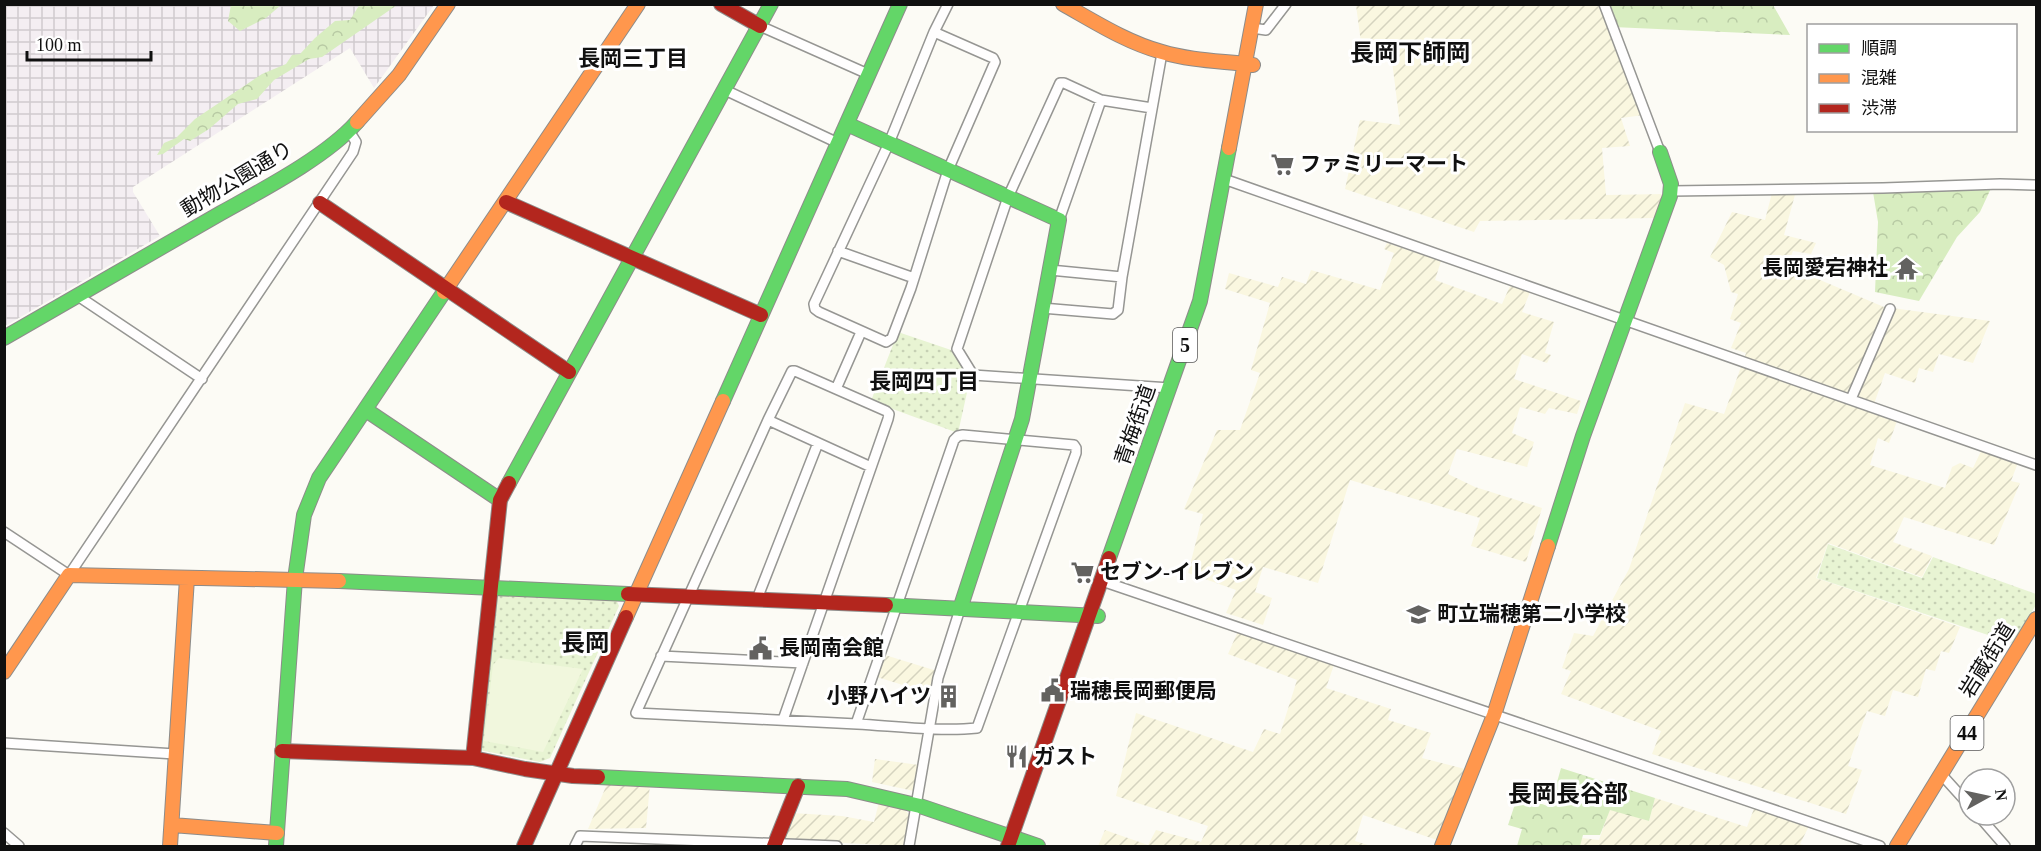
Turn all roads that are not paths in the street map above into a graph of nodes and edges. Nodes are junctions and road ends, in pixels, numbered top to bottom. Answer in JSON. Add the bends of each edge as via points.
{"nodes":[{"id":1,"x":448,"y":4,"type":"edge"},
{"id":2,"x":638,"y":4,"type":"edge"},
{"id":3,"x":721,"y":4,"type":"edge"},
{"id":4,"x":771,"y":4,"type":"edge"},
{"id":5,"x":900,"y":4,"type":"edge"},
{"id":6,"x":948,"y":4,"type":"edge"},
{"id":7,"x":1063,"y":4,"type":"edge"},
{"id":8,"x":1256,"y":4,"type":"edge"},
{"id":9,"x":1264,"y":4,"type":"edge"},
{"id":10,"x":1286,"y":4,"type":"edge"},
{"id":11,"x":1604,"y":4,"type":"edge"},
{"id":12,"x":759,"y":26,"type":"junction"},
{"id":13,"x":1255,"y":28,"type":"junction"},
{"id":14,"x":934,"y":32,"type":"junction"},
{"id":15,"x":1162,"y":53,"type":"junction"},
{"id":16,"x":1249,"y":64,"type":"junction"},
{"id":17,"x":868,"y":74,"type":"junction"},
{"id":18,"x":725,"y":90,"type":"junction"},
{"id":19,"x":1101,"y":100,"type":"junction"},
{"id":20,"x":1152,"y":108,"type":"junction"},
{"id":21,"x":847,"y":123,"type":"junction"},
{"id":22,"x":349,"y":131,"type":"junction"},
{"id":23,"x":838,"y":143,"type":"junction"},
{"id":24,"x":889,"y":143,"type":"junction"},
{"id":25,"x":1660,"y":152,"type":"joint"},
{"id":26,"x":948,"y":170,"type":"junction"},
{"id":27,"x":1228,"y":181,"type":"junction"},
{"id":28,"x":2037,"y":185,"type":"edge"},
{"id":29,"x":1671,"y":190,"type":"junction"},
{"id":30,"x":1008,"y":197,"type":"junction"},
{"id":31,"x":506,"y":202,"type":"junction"},
{"id":32,"x":320,"y":203,"type":"junction"},
{"id":33,"x":1059,"y":220,"type":"junction"},
{"id":34,"x":838,"y":251,"type":"junction"},
{"id":35,"x":633,"y":259,"type":"junction"},
{"id":36,"x":1050,"y":270,"type":"junction"},
{"id":37,"x":1122,"y":277,"type":"junction"},
{"id":38,"x":914,"y":278,"type":"junction"},
{"id":39,"x":447,"y":290,"type":"junction"},
{"id":40,"x":78,"y":296,"type":"junction"},
{"id":41,"x":1042,"y":308,"type":"junction"},
{"id":42,"x":1890,"y":309,"type":"dead end"},
{"id":43,"x":761,"y":315,"type":"junction"},
{"id":44,"x":1625,"y":319,"type":"junction"},
{"id":45,"x":861,"y":332,"type":"junction"},
{"id":46,"x":4,"y":338,"type":"edge"},
{"id":47,"x":570,"y":372,"type":"junction"},
{"id":48,"x":1030,"y":378,"type":"junction"},
{"id":49,"x":202,"y":379,"type":"junction"},
{"id":50,"x":1170,"y":388,"type":"junction"},
{"id":51,"x":836,"y":389,"type":"junction"},
{"id":52,"x":1851,"y":399,"type":"junction"},
{"id":53,"x":366,"y":410,"type":"junction"},
{"id":54,"x":768,"y":420,"type":"junction"},
{"id":55,"x":1016,"y":439,"type":"junction"},
{"id":56,"x":818,"y":443,"type":"junction"},
{"id":57,"x":2037,"y":465,"type":"edge"},
{"id":58,"x":871,"y":467,"type":"junction"},
{"id":59,"x":500,"y":500,"type":"junction"},
{"id":60,"x":4,"y":532,"type":"edge"},
{"id":61,"x":69,"y":575,"type":"junction"},
{"id":62,"x":187,"y":578,"type":"junction"},
{"id":63,"x":295,"y":579,"type":"junction"},
{"id":64,"x":1106,"y":583,"type":"junction"},
{"id":65,"x":492,"y":588,"type":"junction"},
{"id":66,"x":638,"y":594,"type":"junction"},
{"id":67,"x":689,"y":595,"type":"junction"},
{"id":68,"x":757,"y":599,"type":"junction"},
{"id":69,"x":825,"y":602,"type":"junction"},
{"id":70,"x":898,"y":606,"type":"junction"},
{"id":71,"x":960,"y":609,"type":"junction"},
{"id":72,"x":1019,"y":612,"type":"junction"},
{"id":73,"x":1093,"y":616,"type":"junction"},
{"id":74,"x":2037,"y":619,"type":"edge"},
{"id":75,"x":661,"y":656,"type":"junction"},
{"id":76,"x":803,"y":663,"type":"junction"},
{"id":77,"x":4,"y":672,"type":"edge"},
{"id":78,"x":1494,"y":715,"type":"junction"},
{"id":79,"x":783,"y":720,"type":"junction"},
{"id":80,"x":856,"y":724,"type":"junction"},
{"id":81,"x":928,"y":728,"type":"junction"},
{"id":82,"x":4,"y":743,"type":"edge"},
{"id":83,"x":282,"y":752,"type":"junction"},
{"id":84,"x":175,"y":753,"type":"junction"},
{"id":85,"x":473,"y":758,"type":"junction"},
{"id":86,"x":557,"y":774,"type":"junction"},
{"id":87,"x":1941,"y":774,"type":"junction"},
{"id":88,"x":798,"y":786,"type":"junction"},
{"id":89,"x":1957,"y":792,"type":"edge"},
{"id":90,"x":916,"y":804,"type":"junction"},
{"id":91,"x":171,"y":825,"type":"junction"},
{"id":92,"x":1988,"y":827,"type":"edge"},
{"id":93,"x":4,"y":833,"type":"edge"},
{"id":94,"x":277,"y":840,"type":"edge"},
{"id":95,"x":638,"y":842,"type":"edge"},
{"id":96,"x":1015,"y":842,"type":"edge"},
{"id":97,"x":696,"y":844,"type":"edge"},
{"id":98,"x":775,"y":845,"type":"edge"},
{"id":99,"x":18,"y":846,"type":"edge"},
{"id":100,"x":170,"y":846,"type":"edge"},
{"id":101,"x":524,"y":846,"type":"edge"},
{"id":102,"x":575,"y":846,"type":"edge"},
{"id":103,"x":837,"y":846,"type":"edge"},
{"id":104,"x":909,"y":846,"type":"edge"},
{"id":105,"x":1038,"y":846,"type":"edge"},
{"id":106,"x":1442,"y":846,"type":"edge"},
{"id":107,"x":1880,"y":846,"type":"edge"},
{"id":108,"x":1897,"y":846,"type":"edge"},
{"id":109,"x":2005,"y":846,"type":"edge"}],
"edges":[{"from":1,"to":22,"type":"street","name":"動物公園通り","via":[[399,75]]},
{"from":2,"to":31,"type":"street"},
{"from":3,"to":12,"type":"street"},
{"from":4,"to":12,"type":"street"},
{"from":5,"to":17,"type":"street"},
{"from":6,"to":14,"type":"street"},
{"from":7,"to":15,"type":"street"},
{"from":8,"to":13,"type":"street","name":"青梅街道","number":"5"},
{"from":9,"to":13,"type":"street","name":"青梅街道","number":"5"},
{"from":10,"to":13,"type":"street","via":[[1269,28]]},
{"from":11,"to":25,"type":"street"},
{"from":12,"to":17,"type":"street"},
{"from":12,"to":18,"type":"street"},
{"from":13,"to":16,"type":"street","name":"青梅街道","number":"5"},
{"from":14,"to":24,"type":"street"},
{"from":14,"to":26,"type":"street","via":[[995,60]]},
{"from":15,"to":16,"type":"street"},
{"from":15,"to":20,"type":"street"},
{"from":16,"to":27,"type":"street","name":"青梅街道","number":"5"},
{"from":17,"to":21,"type":"street"},
{"from":18,"to":23,"type":"street"},
{"from":18,"to":35,"type":"street"},
{"from":19,"to":20,"type":"street"},
{"from":19,"to":30,"type":"street","via":[[1060,83]]},
{"from":19,"to":33,"type":"street"},
{"from":20,"to":37,"type":"street"},
{"from":21,"to":23,"type":"street"},
{"from":21,"to":24,"type":"street"},
{"from":22,"to":32,"type":"street","via":[[356,142],[353,152]]},
{"from":22,"to":40,"type":"street","name":"動物公園通り","via":[[264,188]]},
{"from":23,"to":43,"type":"street"},
{"from":24,"to":26,"type":"street"},
{"from":24,"to":34,"type":"street"},
{"from":25,"to":29,"type":"street"},
{"from":26,"to":30,"type":"street"},
{"from":26,"to":38,"type":"street"},
{"from":27,"to":44,"type":"street"},
{"from":27,"to":50,"type":"street","name":"青梅街道","number":"5","via":[[1200,301]]},
{"from":27,"to":64,"type":"street","name":"青梅街道","number":"5","via":[[1220,247],[1199,323]]},
{"from":28,"to":29,"type":"street"},
{"from":29,"to":44,"type":"street"},
{"from":30,"to":33,"type":"street"},
{"from":30,"to":48,"type":"street","via":[[957,349],[973,375]]},
{"from":31,"to":35,"type":"street"},
{"from":31,"to":39,"type":"street"},
{"from":32,"to":39,"type":"street"},
{"from":32,"to":49,"type":"street"},
{"from":33,"to":36,"type":"street"},
{"from":34,"to":38,"type":"street"},
{"from":34,"to":45,"type":"street","via":[[815,309]]},
{"from":35,"to":43,"type":"street"},
{"from":35,"to":47,"type":"street"},
{"from":36,"to":37,"type":"street"},
{"from":36,"to":41,"type":"street"},
{"from":37,"to":41,"type":"street","via":[[1118,310],[1113,314]]},
{"from":38,"to":45,"type":"street","via":[[892,338],[886,342]]},
{"from":39,"to":47,"type":"street"},
{"from":39,"to":53,"type":"street"},
{"from":40,"to":46,"type":"street","name":"動物公園通り"},
{"from":40,"to":49,"type":"street"},
{"from":41,"to":48,"type":"street"},
{"from":42,"to":52,"type":"street"},
{"from":43,"to":66,"type":"street"},
{"from":44,"to":52,"type":"street"},
{"from":44,"to":78,"type":"street","via":[[1583,436]]},
{"from":45,"to":51,"type":"street"},
{"from":47,"to":59,"type":"street"},
{"from":48,"to":50,"type":"street"},
{"from":48,"to":55,"type":"street"},
{"from":49,"to":61,"type":"street"},
{"from":50,"to":64,"type":"street","name":"青梅街道","number":"5"},
{"from":51,"to":54,"type":"street","via":[[792,371]]},
{"from":51,"to":58,"type":"street","via":[[889,414]]},
{"from":52,"to":57,"type":"street"},
{"from":53,"to":59,"type":"street"},
{"from":53,"to":63,"type":"street","via":[[319,478],[305,507]]},
{"from":54,"to":56,"type":"street"},
{"from":54,"to":67,"type":"street"},
{"from":55,"to":70,"type":"street","via":[[963,435],[954,440]]},
{"from":55,"to":71,"type":"street"},
{"from":55,"to":72,"type":"street","via":[[1070,443],[1076,448]]},
{"from":56,"to":58,"type":"street"},
{"from":56,"to":68,"type":"street"},
{"from":58,"to":69,"type":"street"},
{"from":59,"to":65,"type":"street"},
{"from":60,"to":61,"type":"street"},
{"from":61,"to":62,"type":"street"},
{"from":61,"to":77,"type":"street"},
{"from":62,"to":63,"type":"street"},
{"from":62,"to":84,"type":"street"},
{"from":63,"to":65,"type":"street"},
{"from":63,"to":83,"type":"street"},
{"from":64,"to":73,"type":"street","name":"青梅街道","number":"5"},
{"from":64,"to":78,"type":"street"},
{"from":65,"to":66,"type":"street"},
{"from":65,"to":85,"type":"street"},
{"from":66,"to":67,"type":"street"},
{"from":66,"to":86,"type":"street"},
{"from":67,"to":68,"type":"street"},
{"from":67,"to":75,"type":"street"},
{"from":68,"to":69,"type":"street"},
{"from":69,"to":70,"type":"street"},
{"from":69,"to":76,"type":"street"},
{"from":70,"to":71,"type":"street"},
{"from":70,"to":80,"type":"street"},
{"from":71,"to":72,"type":"street"},
{"from":71,"to":81,"type":"street","via":[[938,678]]},
{"from":72,"to":73,"type":"street"},
{"from":72,"to":81,"type":"street","via":[[980,725],[974,729]]},
{"from":73,"to":96,"type":"street","name":"青梅街道","number":"5"},
{"from":74,"to":87,"type":"street","name":"岩蔵街道","number":"44"},
{"from":75,"to":76,"type":"street"},
{"from":75,"to":79,"type":"street","via":[[636,713]]},
{"from":76,"to":79,"type":"street"},
{"from":78,"to":106,"type":"street"},
{"from":78,"to":107,"type":"street"},
{"from":79,"to":80,"type":"street"},
{"from":80,"to":81,"type":"street"},
{"from":81,"to":90,"type":"street"},
{"from":82,"to":84,"type":"street"},
{"from":83,"to":85,"type":"street"},
{"from":83,"to":94,"type":"street"},
{"from":84,"to":91,"type":"street"},
{"from":85,"to":86,"type":"street"},
{"from":86,"to":88,"type":"street"},
{"from":86,"to":101,"type":"street"},
{"from":87,"to":89,"type":"street"},
{"from":87,"to":108,"type":"street","name":"岩蔵街道","number":"44"},
{"from":88,"to":90,"type":"street","via":[[847,789]]},
{"from":88,"to":98,"type":"street"},
{"from":90,"to":96,"type":"street"},
{"from":90,"to":104,"type":"street"},
{"from":91,"to":94,"type":"street"},
{"from":91,"to":100,"type":"street"},
{"from":92,"to":109,"type":"street"},
{"from":93,"to":99,"type":"street"},
{"from":95,"to":97,"type":"street"},
{"from":95,"to":102,"type":"street","via":[[580,836]]},
{"from":96,"to":105,"type":"street"},
{"from":97,"to":98,"type":"street"},
{"from":98,"to":103,"type":"street"}]}
